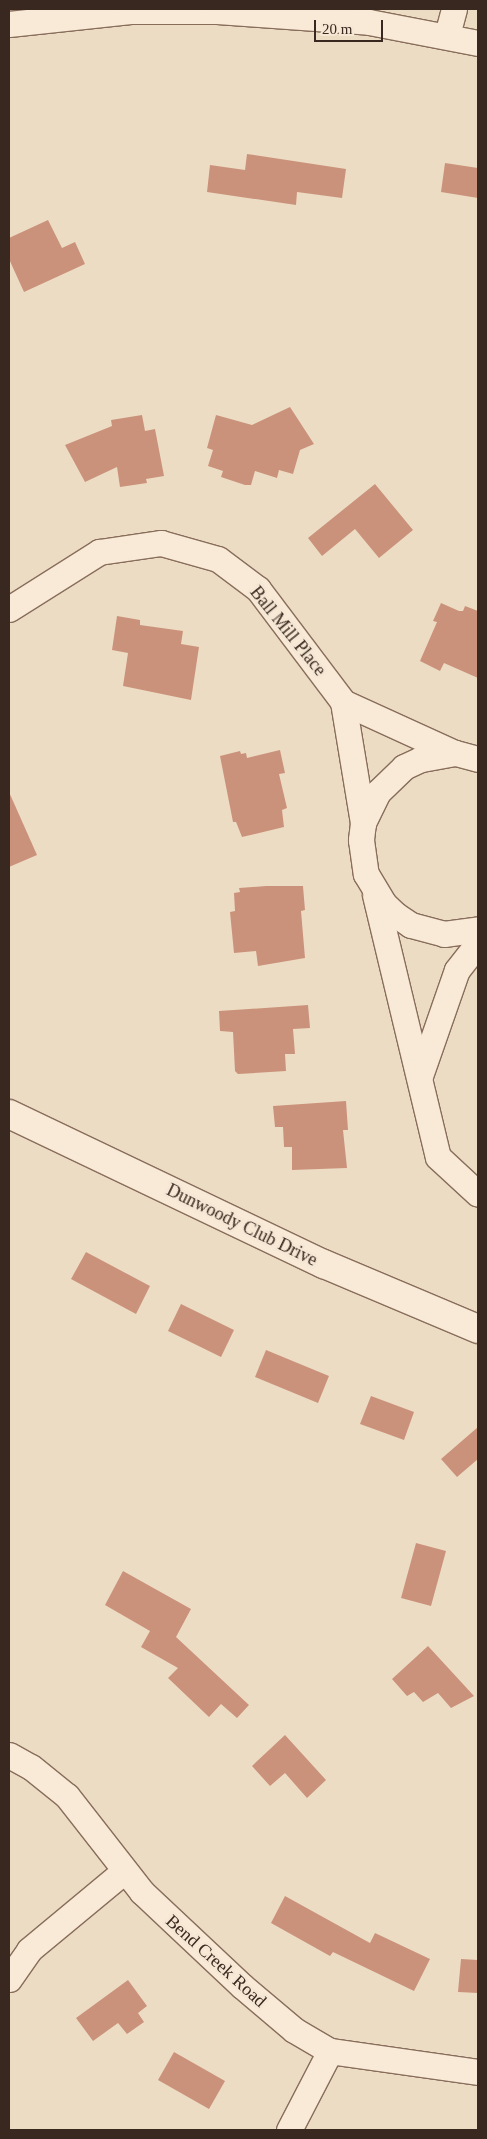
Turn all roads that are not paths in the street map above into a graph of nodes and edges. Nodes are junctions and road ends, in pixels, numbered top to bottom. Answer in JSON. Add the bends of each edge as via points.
{"nodes":[{"id":1,"x":454,"y":9,"type":"edge"},
{"id":2,"x":9,"y":24,"type":"edge"},
{"id":3,"x":447,"y":35,"type":"junction"},
{"id":4,"x":478,"y":43,"type":"edge"},
{"id":5,"x":9,"y":610,"type":"edge"},
{"id":6,"x":343,"y":702,"type":"junction"},
{"id":7,"x":467,"y":756,"type":"edge"},
{"id":8,"x":363,"y":823,"type":"junction"},
{"id":9,"x":374,"y":890,"type":"junction"},
{"id":10,"x":478,"y":929,"type":"edge"},
{"id":11,"x":478,"y":943,"type":"edge"},
{"id":12,"x":420,"y":1076,"type":"junction"},
{"id":13,"x":9,"y":1114,"type":"edge"},
{"id":14,"x":478,"y":1194,"type":"edge"},
{"id":15,"x":478,"y":1329,"type":"edge"},
{"id":16,"x":9,"y":1755,"type":"edge"},
{"id":17,"x":124,"y":1871,"type":"junction"},
{"id":18,"x":9,"y":1979,"type":"edge"},
{"id":19,"x":330,"y":2051,"type":"junction"},
{"id":20,"x":478,"y":2072,"type":"edge"},
{"id":21,"x":289,"y":2130,"type":"edge"}],
"edges":[{"from":1,"to":3,"type":"street"},
{"from":2,"to":3,"type":"street","via":[[130,12],[217,11],[360,21]]},
{"from":3,"to":4,"type":"street"},
{"from":5,"to":6,"type":"street","name":"Ball Mill Place","via":[[99,552],[161,543],[218,559],[258,589]]},
{"from":6,"to":7,"type":"street","name":"Ball Mill Place"},
{"from":6,"to":8,"type":"street","name":"Ball Mill Place"},
{"from":7,"to":8,"type":"street","via":[[421,760],[389,779],[369,807]]},
{"from":8,"to":9,"type":"street","via":[[362,858]]},
{"from":9,"to":10,"type":"street","via":[[396,916],[419,928],[444,934]]},
{"from":9,"to":12,"type":"street"},
{"from":11,"to":12,"type":"street","via":[[457,970]]},
{"from":12,"to":14,"type":"street","via":[[438,1157]]},
{"from":13,"to":15,"type":"street","name":"Dunwoody Club Drive","via":[[324,1264]]},
{"from":16,"to":17,"type":"street","name":"Bend Creek Road","via":[[31,1767],[67,1796]]},
{"from":17,"to":18,"type":"street","via":[[29,1950]]},
{"from":17,"to":19,"type":"street","name":"Bend Creek Road","via":[[242,1986],[294,2030]]},
{"from":19,"to":20,"type":"street","name":"Bend Creek Road"},
{"from":19,"to":21,"type":"street"}]}
